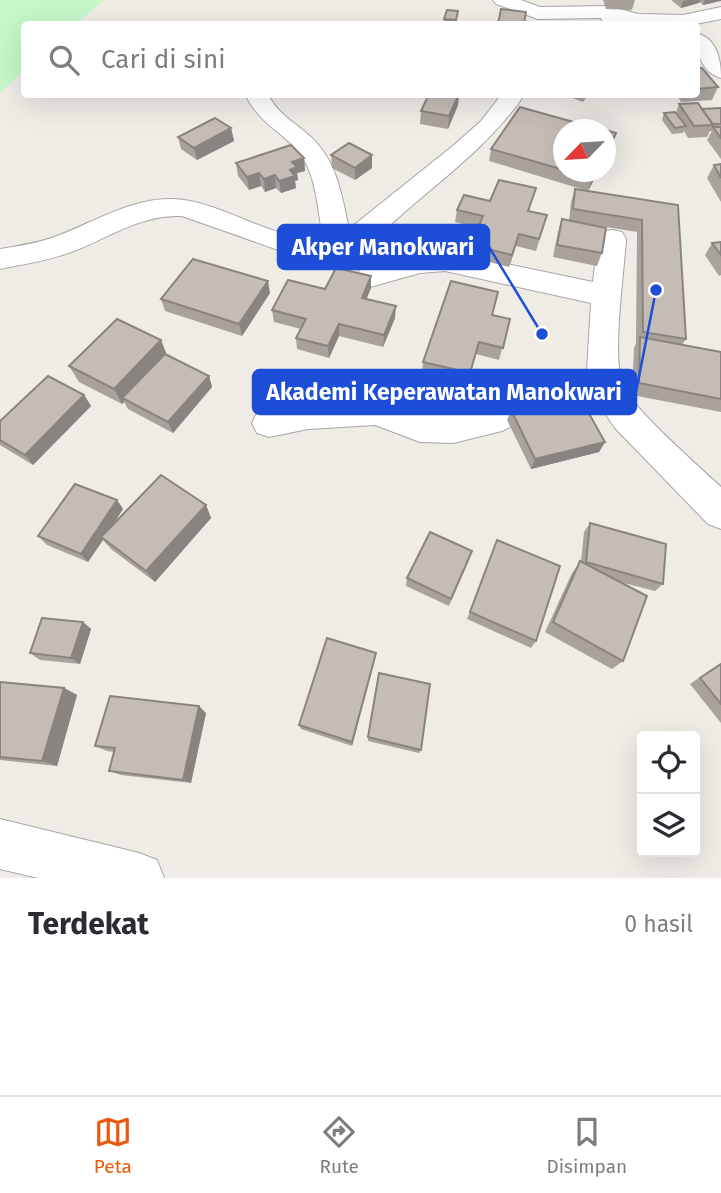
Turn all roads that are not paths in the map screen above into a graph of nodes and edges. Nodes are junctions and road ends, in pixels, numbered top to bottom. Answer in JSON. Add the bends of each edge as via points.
{"nodes":[{"id":1,"x":503,"y":0,"type":"edge"},
{"id":2,"x":721,"y":13,"type":"edge"},
{"id":3,"x":632,"y":19,"type":"junction"},
{"id":4,"x":612,"y":21,"type":"edge"},
{"id":5,"x":645,"y":21,"type":"edge"},
{"id":6,"x":700,"y":23,"type":"edge"},
{"id":7,"x":700,"y":43,"type":"edge"},
{"id":8,"x":721,"y":71,"type":"edge"},
{"id":9,"x":258,"y":98,"type":"edge"},
{"id":10,"x":511,"y":98,"type":"edge"},
{"id":11,"x":612,"y":239,"type":"dead end"},
{"id":12,"x":338,"y":245,"type":"junction"},
{"id":13,"x":0,"y":260,"type":"edge"},
{"id":14,"x":370,"y":276,"type":"edge"},
{"id":15,"x":607,"y":296,"type":"junction"},
{"id":16,"x":605,"y":381,"type":"junction"},
{"id":17,"x":269,"y":423,"type":"dead end"},
{"id":18,"x":721,"y":512,"type":"edge"},
{"id":19,"x":0,"y":844,"type":"edge"},
{"id":20,"x":139,"y":878,"type":"edge"}],
"edges":[{"from":1,"to":3,"type":"street","via":[[538,13],[609,12]]},
{"from":2,"to":6,"type":"street"},
{"from":3,"to":4,"type":"street"},
{"from":3,"to":5,"type":"street"},
{"from":7,"to":8,"type":"street"},
{"from":9,"to":12,"type":"street","via":[[266,112],[312,152],[323,176]]},
{"from":10,"to":12,"type":"street","via":[[463,150],[364,232]]},
{"from":11,"to":15,"type":"street"},
{"from":12,"to":13,"type":"street","via":[[301,248],[185,208],[167,207],[55,247]]},
{"from":14,"to":15,"type":"street","via":[[445,261]]},
{"from":15,"to":16,"type":"street"},
{"from":16,"to":17,"type":"street","via":[[559,387],[490,421],[453,429],[420,428],[377,411],[308,415]]},
{"from":16,"to":18,"type":"street","via":[[627,418]]},
{"from":19,"to":20,"type":"street"}]}
